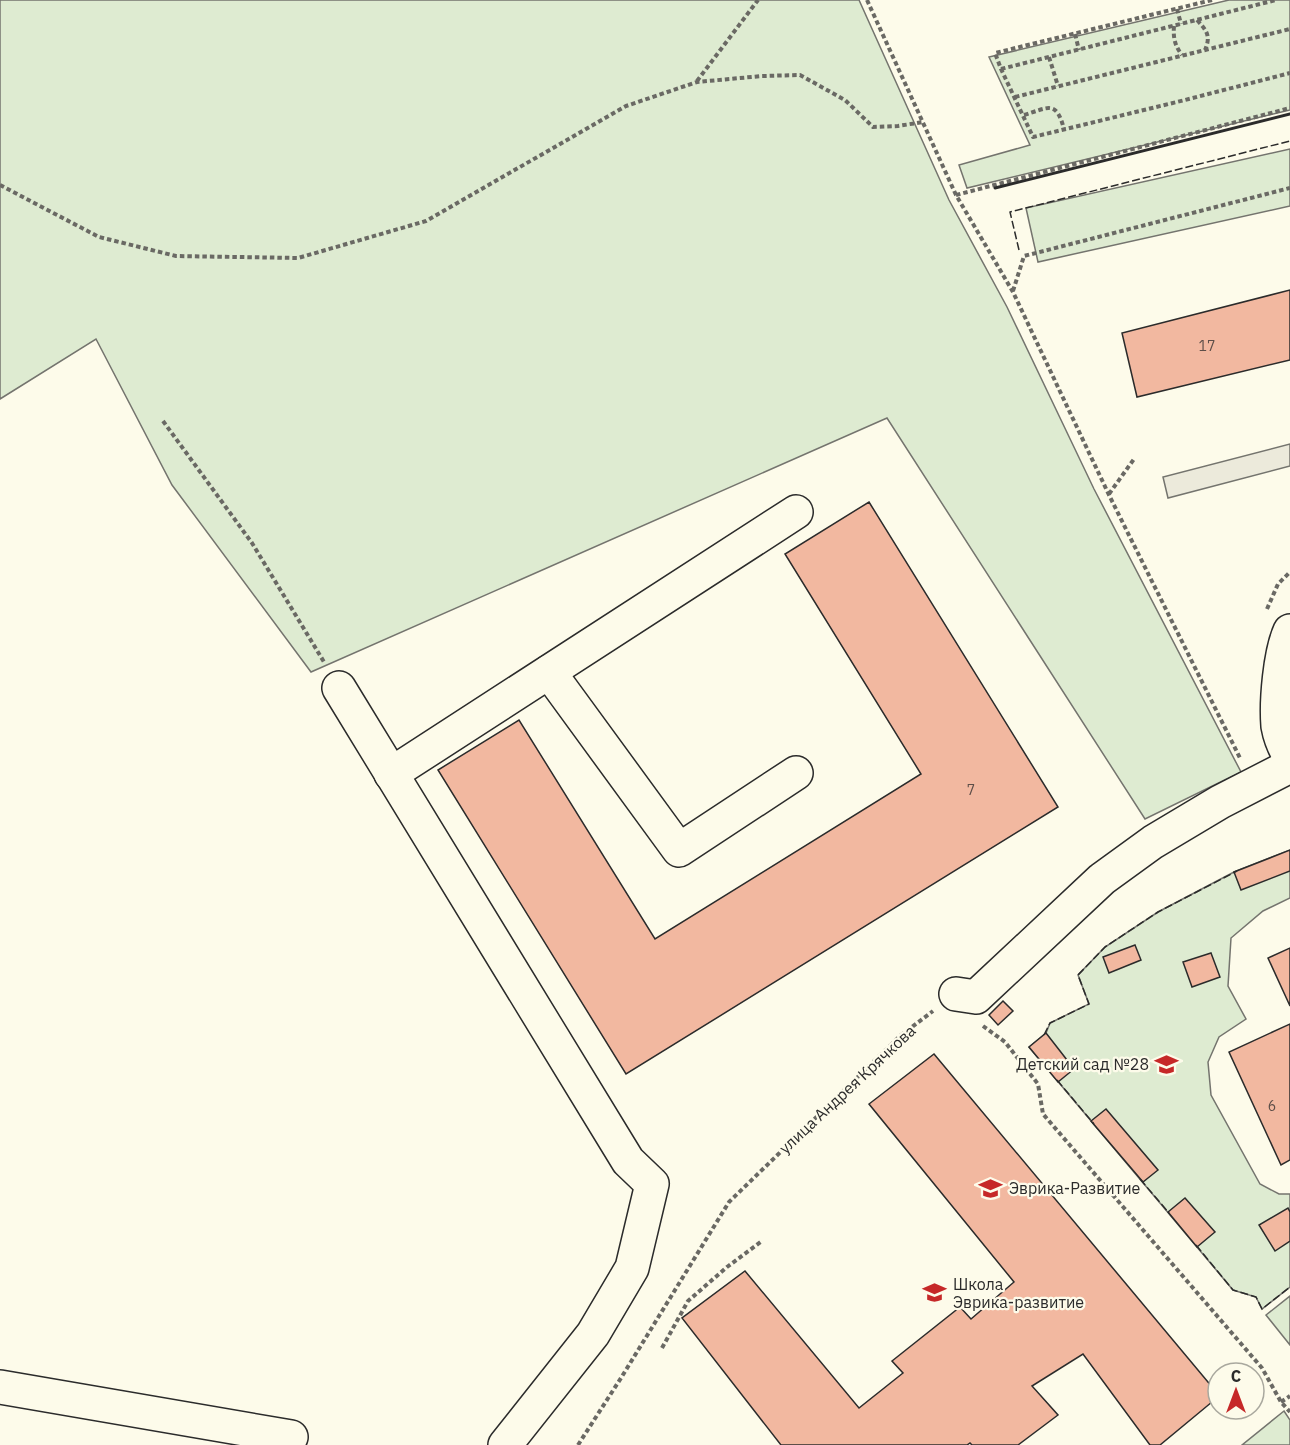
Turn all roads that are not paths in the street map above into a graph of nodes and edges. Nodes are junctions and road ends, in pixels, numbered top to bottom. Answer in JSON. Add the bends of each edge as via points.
{"nodes":[{"id":1,"x":796,"y":512,"type":"dead end"},
{"id":2,"x":1290,"y":631,"type":"edge"},
{"id":3,"x":549,"y":672,"type":"junction"},
{"id":4,"x":339,"y":688,"type":"road end"},
{"id":5,"x":1290,"y":757,"type":"edge"},
{"id":6,"x":1290,"y":766,"type":"edge"},
{"id":7,"x":796,"y":773,"type":"dead end"},
{"id":8,"x":391,"y":774,"type":"junction"},
{"id":9,"x":966,"y":995,"type":"road end"},
{"id":10,"x":0,"y":1387,"type":"edge"},
{"id":11,"x":291,"y":1437,"type":"dead end"},
{"id":12,"x":504,"y":1445,"type":"edge"}],
"edges":[{"from":1,"to":3,"type":"street"},
{"from":2,"to":5,"type":"street","via":[[1278,690],[1278,726]]},
{"from":3,"to":7,"type":"street","via":[[679,850]]},
{"from":3,"to":8,"type":"street"},
{"from":4,"to":8,"type":"street"},
{"from":6,"to":9,"type":"street","via":[[1153,842],[1102,879]]},
{"from":8,"to":12,"type":"street","via":[[628,1161],[652,1184],[632,1268],[593,1334]]},
{"from":10,"to":11,"type":"street"}]}
